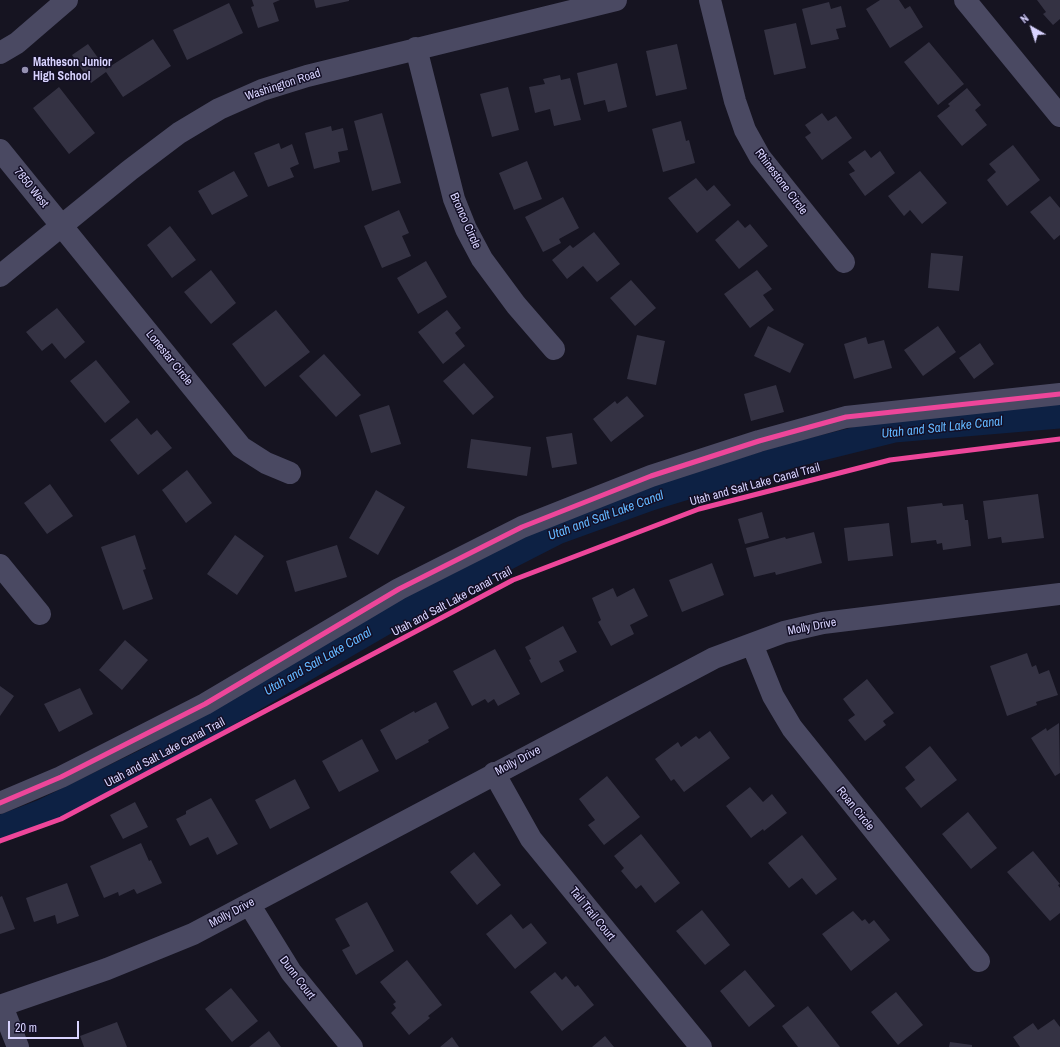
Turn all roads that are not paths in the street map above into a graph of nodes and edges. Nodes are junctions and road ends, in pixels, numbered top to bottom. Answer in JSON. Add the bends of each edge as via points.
{"nodes":[{"id":1,"x":67,"y":0,"type":"edge"},
{"id":2,"x":616,"y":0,"type":"edge"},
{"id":3,"x":710,"y":0,"type":"edge"},
{"id":4,"x":965,"y":0,"type":"edge"},
{"id":5,"x":416,"y":48,"type":"junction"},
{"id":6,"x":0,"y":53,"type":"edge"},
{"id":7,"x":1060,"y":116,"type":"edge"},
{"id":8,"x":0,"y":150,"type":"edge"},
{"id":9,"x":62,"y":226,"type":"junction"},
{"id":10,"x":844,"y":262,"type":"dead end"},
{"id":11,"x":0,"y":276,"type":"edge"},
{"id":12,"x":554,"y":349,"type":"dead end"},
{"id":13,"x":1060,"y":394,"type":"edge"},
{"id":14,"x":290,"y":473,"type":"dead end"},
{"id":15,"x":0,"y":565,"type":"edge"},
{"id":16,"x":1060,"y":594,"type":"edge"},
{"id":17,"x":40,"y":614,"type":"dead end"},
{"id":18,"x":752,"y":644,"type":"junction"},
{"id":19,"x":494,"y":774,"type":"junction"},
{"id":20,"x":0,"y":803,"type":"edge"},
{"id":21,"x":249,"y":904,"type":"junction"},
{"id":22,"x":979,"y":961,"type":"dead end"},
{"id":23,"x":1,"y":1006,"type":"edge"},
{"id":24,"x":18,"y":1047,"type":"edge"},
{"id":25,"x":352,"y":1047,"type":"edge"},
{"id":26,"x":701,"y":1047,"type":"edge"}],
"edges":[{"from":1,"to":6,"type":"street","via":[[17,43]]},
{"from":2,"to":5,"type":"street","name":"Washington Road"},
{"from":3,"to":10,"type":"street","name":"Rhinestone Circle","via":[[735,101],[745,130],[760,157]]},
{"from":4,"to":7,"type":"street"},
{"from":5,"to":9,"type":"street","name":"Washington Road","via":[[307,76],[262,90],[219,109],[179,133]]},
{"from":5,"to":12,"type":"street","name":"Bronco Circle","via":[[454,199],[466,229],[482,259],[516,305]]},
{"from":8,"to":9,"type":"street","name":"7850 West"},
{"from":9,"to":11,"type":"street","name":"Washington Road"},
{"from":9,"to":14,"type":"street","name":"Lonestar Circle","via":[[241,447],[266,463]]},
{"from":13,"to":20,"type":"street","via":[[846,417],[759,441],[651,476],[522,527],[399,588],[206,704],[61,777]]},
{"from":15,"to":17,"type":"street"},
{"from":16,"to":18,"type":"street","name":"Molly Drive","via":[[823,623],[784,632]]},
{"from":18,"to":19,"type":"street","name":"Molly Drive","via":[[714,658]]},
{"from":18,"to":22,"type":"street","name":"Roan Circle","via":[[772,696],[792,728]]},
{"from":19,"to":21,"type":"street","name":"Molly Drive"},
{"from":19,"to":26,"type":"street","name":"Tail Trail Court","via":[[513,811],[531,838]]},
{"from":21,"to":23,"type":"street","name":"Molly Drive","via":[[186,937],[107,969]]},
{"from":21,"to":25,"type":"street","name":"Dunn Court","via":[[291,972]]},
{"from":23,"to":24,"type":"street"}]}
